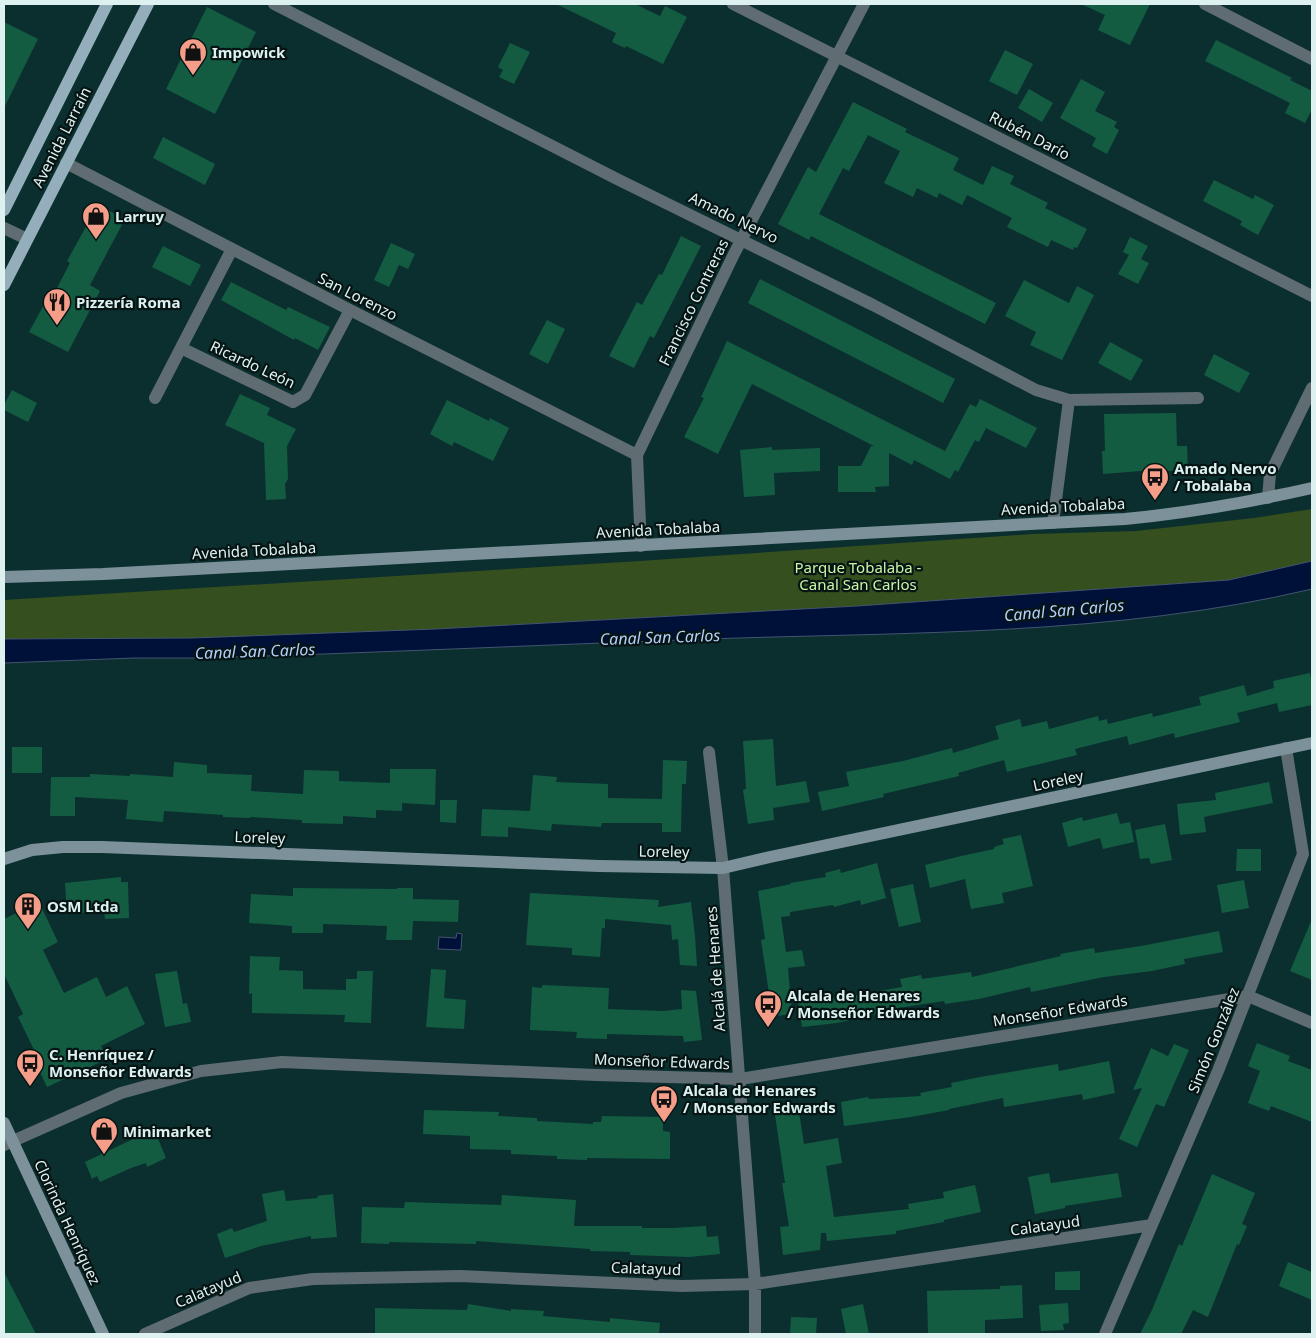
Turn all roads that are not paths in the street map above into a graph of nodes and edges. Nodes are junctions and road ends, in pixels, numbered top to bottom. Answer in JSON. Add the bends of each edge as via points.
{"nodes":[{"id":1,"x":107,"y":4,"type":"edge"},
{"id":2,"x":148,"y":4,"type":"edge"},
{"id":3,"x":274,"y":4,"type":"edge"},
{"id":4,"x":733,"y":4,"type":"edge"},
{"id":5,"x":864,"y":4,"type":"edge"},
{"id":6,"x":1205,"y":4,"type":"edge"},
{"id":7,"x":837,"y":56,"type":"junction"},
{"id":8,"x":1312,"y":59,"type":"edge"},
{"id":9,"x":66,"y":163,"type":"junction"},
{"id":10,"x":4,"y":210,"type":"edge"},
{"id":11,"x":4,"y":228,"type":"edge"},
{"id":12,"x":28,"y":239,"type":"junction"},
{"id":13,"x":742,"y":239,"type":"junction"},
{"id":14,"x":232,"y":249,"type":"junction"},
{"id":15,"x":4,"y":285,"type":"edge"},
{"id":16,"x":1312,"y":296,"type":"edge"},
{"id":17,"x":350,"y":310,"type":"junction"},
{"id":18,"x":181,"y":348,"type":"junction"},
{"id":19,"x":1312,"y":388,"type":"edge"},
{"id":20,"x":155,"y":398,"type":"dead end"},
{"id":21,"x":1198,"y":398,"type":"dead end"},
{"id":22,"x":1069,"y":400,"type":"junction"},
{"id":23,"x":637,"y":455,"type":"junction"},
{"id":24,"x":1312,"y":488,"type":"edge"},
{"id":25,"x":1268,"y":498,"type":"junction"},
{"id":26,"x":1053,"y":524,"type":"junction"},
{"id":27,"x":641,"y":546,"type":"junction"},
{"id":28,"x":4,"y":577,"type":"edge"},
{"id":29,"x":1312,"y":743,"type":"edge"},
{"id":30,"x":1286,"y":748,"type":"junction"},
{"id":31,"x":710,"y":752,"type":"dead end"},
{"id":32,"x":4,"y":859,"type":"edge"},
{"id":33,"x":724,"y":868,"type":"junction"},
{"id":34,"x":1248,"y":996,"type":"junction"},
{"id":35,"x":1312,"y":1023,"type":"edge"},
{"id":36,"x":740,"y":1079,"type":"junction"},
{"id":37,"x":4,"y":1123,"type":"edge"},
{"id":38,"x":8,"y":1143,"type":"edge"},
{"id":39,"x":1152,"y":1225,"type":"junction"},
{"id":40,"x":755,"y":1284,"type":"junction"},
{"id":41,"x":103,"y":1334,"type":"edge"},
{"id":42,"x":145,"y":1334,"type":"edge"},
{"id":43,"x":756,"y":1334,"type":"edge"},
{"id":44,"x":1105,"y":1334,"type":"edge"}],
"edges":[{"from":1,"to":10,"type":"main road","name":"Avenida Larraín"},
{"from":2,"to":9,"type":"main road","name":"Avenida Larraín"},
{"from":3,"to":13,"type":"street","name":"Amado Nervo"},
{"from":4,"to":7,"type":"street","name":"Rubén Darío"},
{"from":5,"to":7,"type":"street","name":"Francisco Contreras"},
{"from":6,"to":8,"type":"street"},
{"from":7,"to":13,"type":"street","name":"Francisco Contreras"},
{"from":7,"to":16,"type":"street","name":"Rubén Darío"},
{"from":9,"to":12,"type":"main road","name":"Avenida Larraín"},
{"from":9,"to":14,"type":"street","name":"San Lorenzo"},
{"from":11,"to":12,"type":"street"},
{"from":12,"to":15,"type":"main road","name":"Avenida Larraín"},
{"from":13,"to":22,"type":"street","name":"Amado Nervo","via":[[1036,390]]},
{"from":13,"to":23,"type":"street","name":"Francisco Contreras"},
{"from":14,"to":17,"type":"street","name":"San Lorenzo"},
{"from":14,"to":18,"type":"street"},
{"from":17,"to":18,"type":"street","name":"Ricardo León","via":[[305,395],[293,402]]},
{"from":17,"to":23,"type":"street","name":"San Lorenzo"},
{"from":18,"to":20,"type":"street"},
{"from":19,"to":25,"type":"street","via":[[1270,474]]},
{"from":21,"to":22,"type":"street","name":"Amado Nervo"},
{"from":22,"to":26,"type":"street"},
{"from":23,"to":27,"type":"street","name":"Francisco Contreras"},
{"from":24,"to":25,"type":"street","name":"Avenida Tobalaba"},
{"from":25,"to":26,"type":"street","name":"Avenida Tobalaba","via":[[1184,513]]},
{"from":26,"to":27,"type":"street","name":"Avenida Tobalaba"},
{"from":27,"to":28,"type":"street","name":"Avenida Tobalaba"},
{"from":29,"to":30,"type":"street","name":"Loreley"},
{"from":30,"to":33,"type":"street","name":"Loreley"},
{"from":30,"to":34,"type":"street","name":"Simón González","via":[[1303,854]]},
{"from":31,"to":33,"type":"street","name":"Alcalá de Henares"},
{"from":32,"to":33,"type":"street","name":"Loreley","via":[[32,850],[102,847]]},
{"from":33,"to":36,"type":"street","name":"Alcalá de Henares"},
{"from":34,"to":35,"type":"street"},
{"from":34,"to":36,"type":"street","name":"Monseñor Edwards"},
{"from":34,"to":39,"type":"street","name":"Simón González"},
{"from":36,"to":38,"type":"street","name":"Monseñor Edwards","via":[[282,1062],[201,1071],[121,1093]]},
{"from":36,"to":40,"type":"street","name":"Alcalá de Henares"},
{"from":37,"to":38,"type":"street","name":"Clorinda Henríquez"},
{"from":38,"to":41,"type":"street","name":"Clorinda Henríquez"},
{"from":39,"to":40,"type":"street","name":"Calatayud"},
{"from":39,"to":44,"type":"street","name":"Simón González"},
{"from":40,"to":42,"type":"street","name":"Calatayud","via":[[682,1286],[460,1276],[313,1278],[249,1288]]},
{"from":40,"to":43,"type":"street","name":"Alcalá de Henares"}]}
